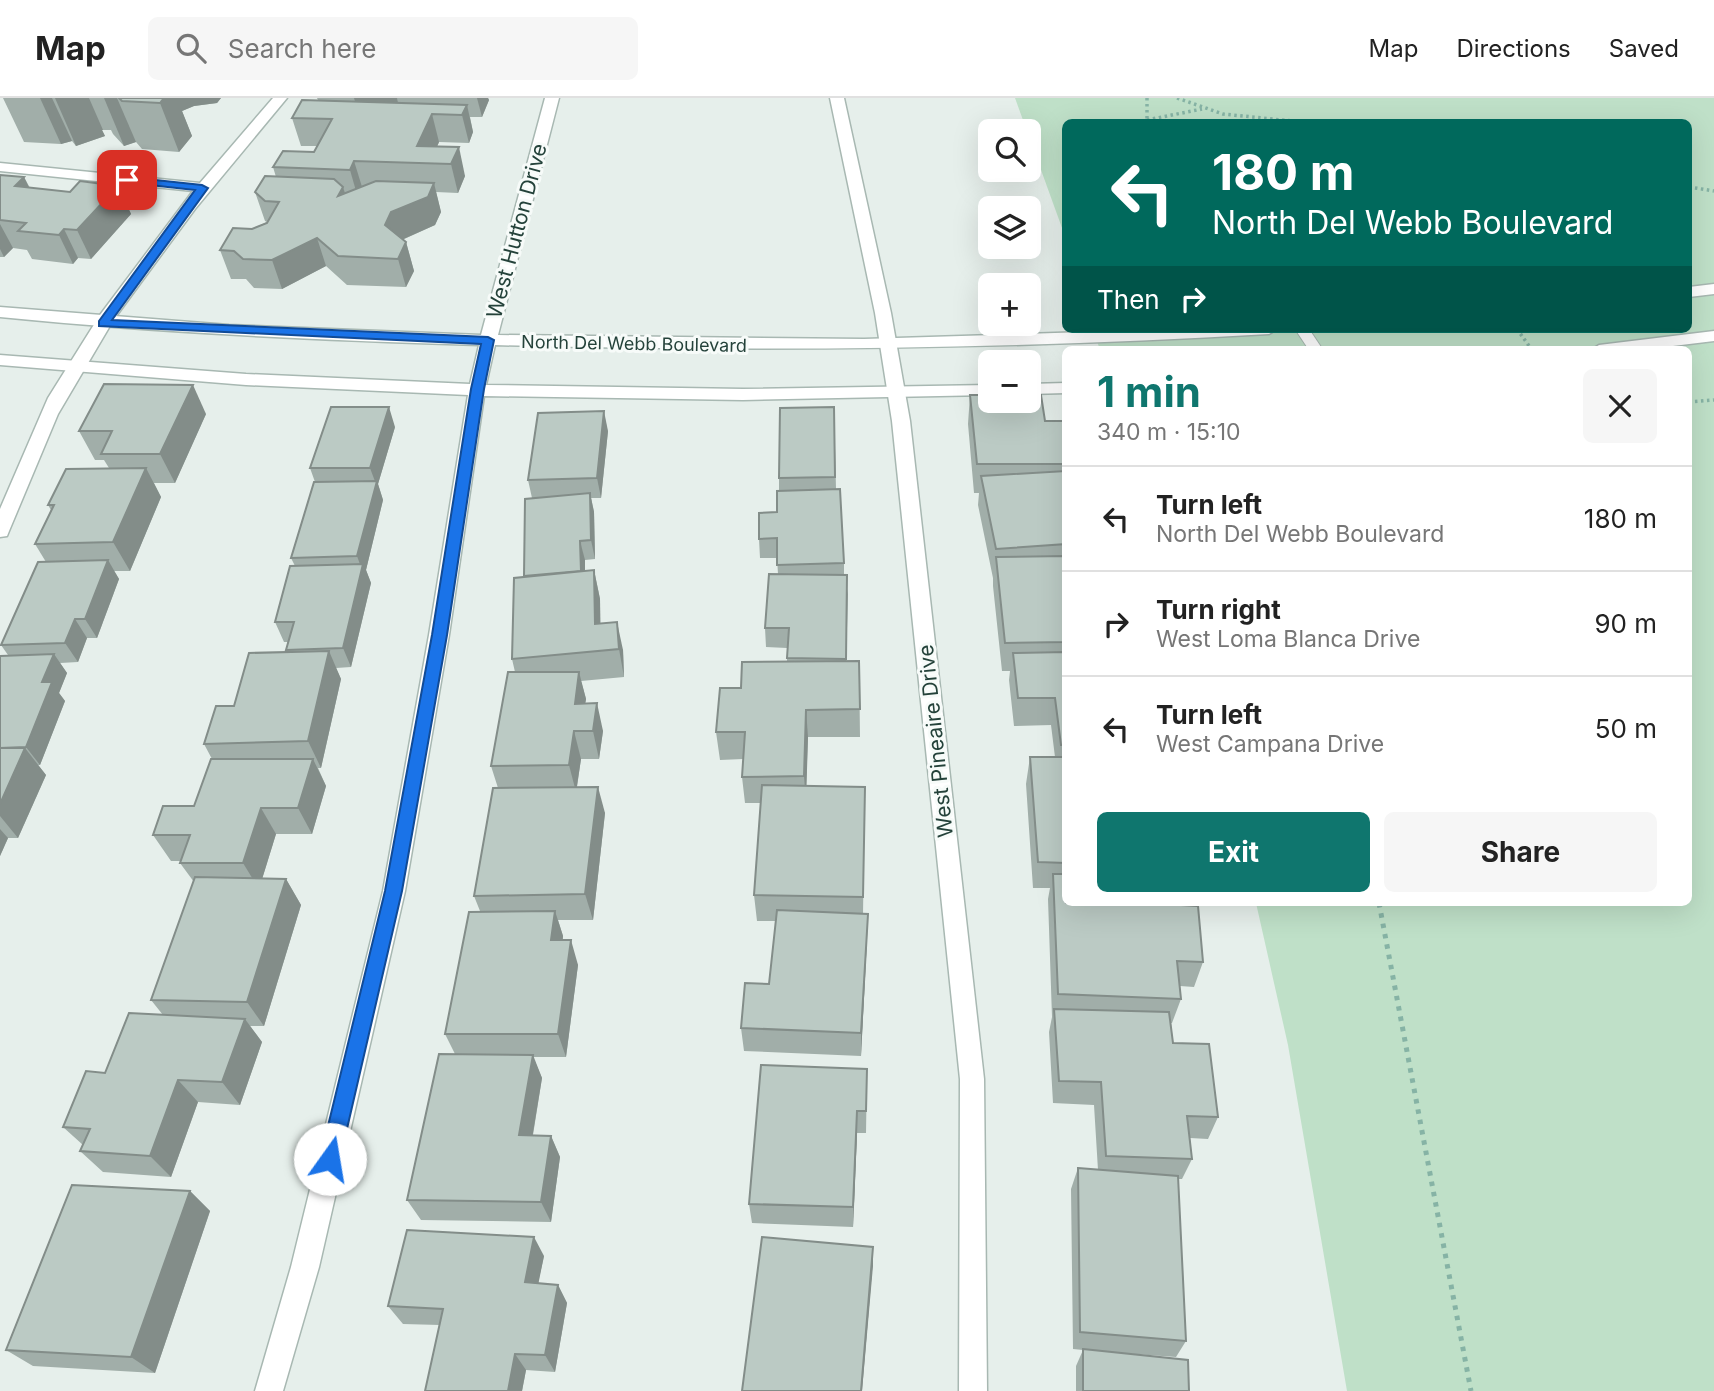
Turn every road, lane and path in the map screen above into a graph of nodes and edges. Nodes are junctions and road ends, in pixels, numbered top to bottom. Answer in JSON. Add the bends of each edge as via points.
{"nodes":[{"id":1,"x":280,"y":98,"type":"edge"},
{"id":2,"x":552,"y":98,"type":"edge"},
{"id":3,"x":837,"y":98,"type":"edge"},
{"id":4,"x":1147,"y":98,"type":"edge"},
{"id":5,"x":1177,"y":98,"type":"edge"},
{"id":6,"x":1203,"y":109,"type":"junction"},
{"id":7,"x":1147,"y":119,"type":"edge"},
{"id":8,"x":1156,"y":119,"type":"edge"},
{"id":9,"x":1272,"y":119,"type":"edge"},
{"id":10,"x":0,"y":167,"type":"edge"},
{"id":11,"x":1692,"y":187,"type":"edge"},
{"id":12,"x":202,"y":188,"type":"junction"},
{"id":13,"x":1714,"y":191,"type":"edge"},
{"id":14,"x":1714,"y":289,"type":"edge"},
{"id":15,"x":1692,"y":292,"type":"edge"},
{"id":16,"x":0,"y":312,"type":"edge"},
{"id":17,"x":104,"y":324,"type":"junction"},
{"id":18,"x":1174,"y":333,"type":"edge"},
{"id":19,"x":1714,"y":336,"type":"edge"},
{"id":20,"x":488,"y":340,"type":"junction"},
{"id":21,"x":888,"y":345,"type":"junction"},
{"id":22,"x":1632,"y":346,"type":"edge"},
{"id":23,"x":0,"y":360,"type":"edge"},
{"id":24,"x":76,"y":368,"type":"junction"},
{"id":25,"x":1062,"y":388,"type":"edge"},
{"id":26,"x":477,"y":389,"type":"junction"},
{"id":27,"x":1041,"y":389,"type":"edge"},
{"id":28,"x":978,"y":391,"type":"edge"},
{"id":29,"x":896,"y":394,"type":"junction"},
{"id":30,"x":1714,"y":400,"type":"edge"},
{"id":31,"x":1692,"y":402,"type":"edge"},
{"id":32,"x":0,"y":531,"type":"edge"},
{"id":33,"x":1380,"y":906,"type":"edge"},
{"id":34,"x":269,"y":1391,"type":"edge"},
{"id":35,"x":973,"y":1391,"type":"edge"},
{"id":36,"x":1471,"y":1391,"type":"edge"}],
"edges":[{"from":1,"to":12,"type":"street"},
{"from":2,"to":20,"type":"street","name":"West Hutton Drive"},
{"from":3,"to":21,"type":"street","name":"West Pineaire Drive"},
{"from":4,"to":7,"type":"path"},
{"from":5,"to":6,"type":"path"},
{"from":6,"to":8,"type":"path"},
{"from":6,"to":9,"type":"path"},
{"from":10,"to":12,"type":"street"},
{"from":11,"to":13,"type":"path"},
{"from":12,"to":17,"type":"street"},
{"from":14,"to":15,"type":"street"},
{"from":16,"to":17,"type":"street","name":"North Del Webb Boulevard"},
{"from":17,"to":20,"type":"street","name":"North Del Webb Boulevard"},
{"from":17,"to":24,"type":"street"},
{"from":18,"to":21,"type":"street","name":"North Del Webb Boulevard"},
{"from":19,"to":22,"type":"street"},
{"from":20,"to":21,"type":"street","name":"North Del Webb Boulevard"},
{"from":20,"to":26,"type":"street","name":"West Hutton Drive"},
{"from":21,"to":29,"type":"street","name":"West Pineaire Drive"},
{"from":23,"to":24,"type":"street"},
{"from":24,"to":26,"type":"street"},
{"from":24,"to":32,"type":"street","via":[[57,399]]},
{"from":25,"to":27,"type":"street"},
{"from":26,"to":29,"type":"street"},
{"from":26,"to":34,"type":"street","name":"West Hutton Drive","via":[[394,891],[305,1267]]},
{"from":28,"to":29,"type":"street"},
{"from":29,"to":35,"type":"street","name":"West Pineaire Drive","via":[[972,1079]]},
{"from":30,"to":31,"type":"path"},
{"from":33,"to":36,"type":"path"}]}
